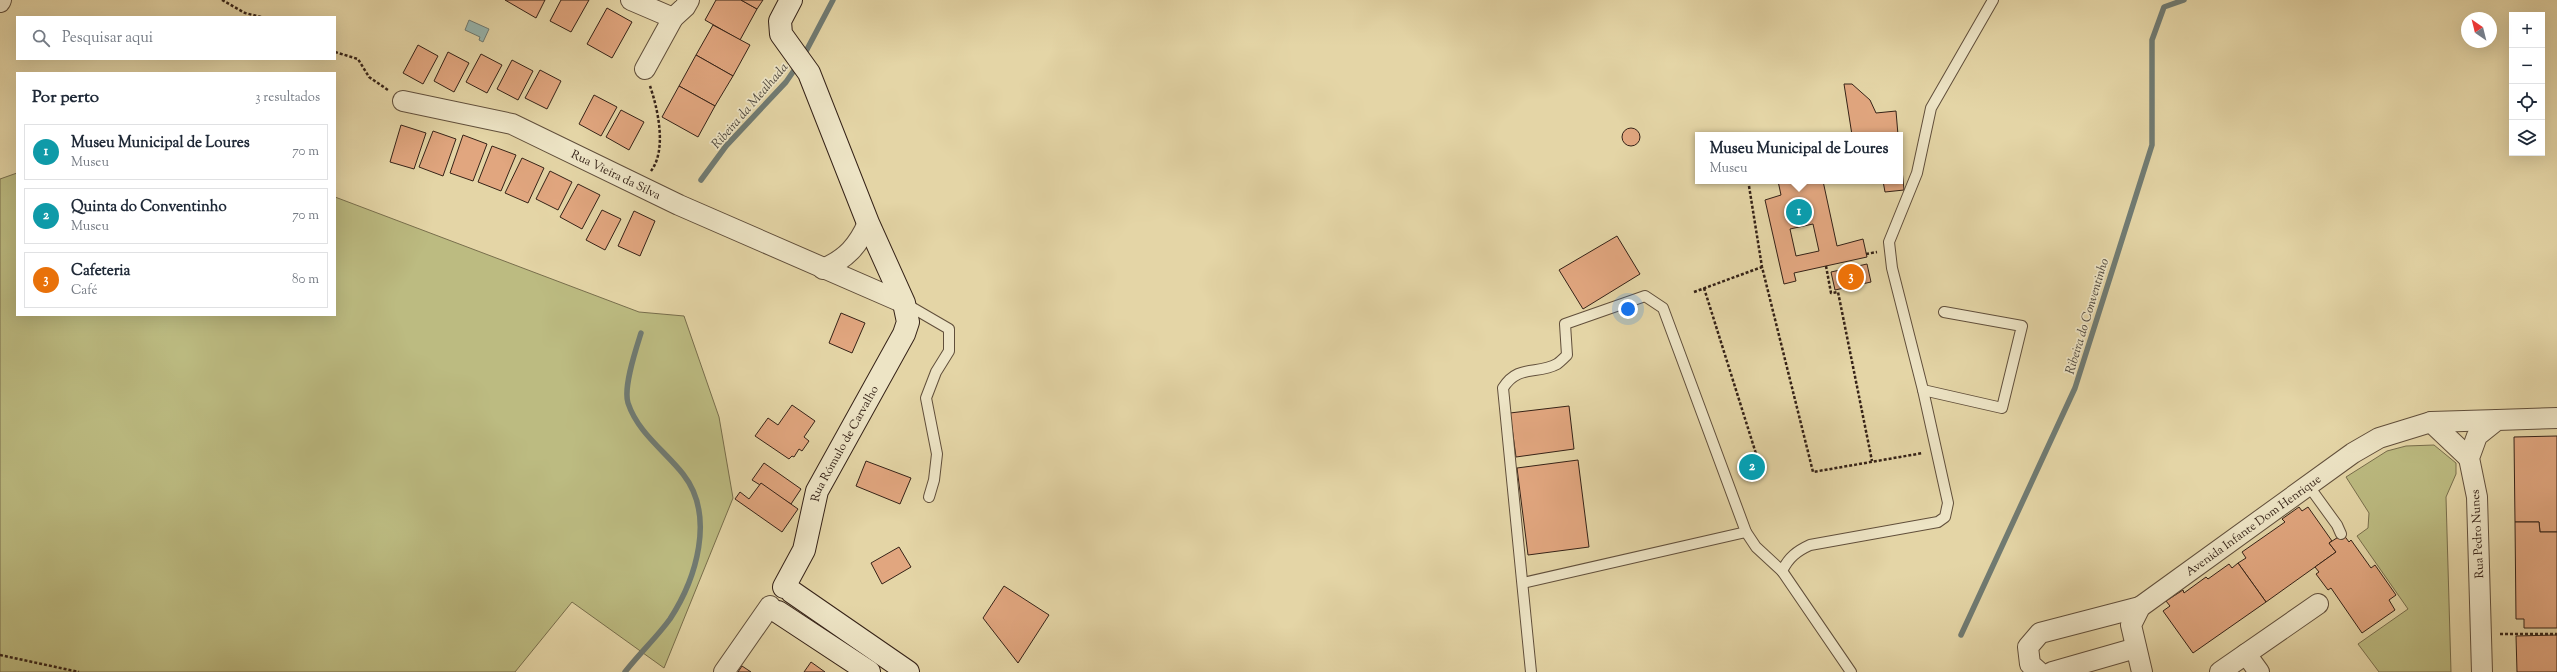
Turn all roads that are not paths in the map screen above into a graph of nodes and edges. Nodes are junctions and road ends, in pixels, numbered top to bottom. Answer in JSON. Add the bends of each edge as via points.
{"nodes":[{"id":1,"x":631,"y":0,"type":"edge"},
{"id":2,"x":689,"y":0,"type":"edge"},
{"id":3,"x":791,"y":0,"type":"edge"},
{"id":4,"x":1993,"y":0,"type":"edge"},
{"id":5,"x":673,"y":18,"type":"junction"},
{"id":6,"x":645,"y":69,"type":"road end"},
{"id":7,"x":403,"y":100,"type":"road end"},
{"id":8,"x":868,"y":223,"type":"junction"},
{"id":9,"x":823,"y":269,"type":"junction"},
{"id":10,"x":904,"y":303,"type":"junction"},
{"id":11,"x":1944,"y":312,"type":"dead end"},
{"id":12,"x":1923,"y":390,"type":"junction"},
{"id":13,"x":2557,"y":418,"type":"edge"},
{"id":14,"x":2498,"y":420,"type":"junction"},
{"id":15,"x":2431,"y":422,"type":"junction"},
{"id":16,"x":2469,"y":458,"type":"junction"},
{"id":17,"x":2308,"y":485,"type":"junction"},
{"id":18,"x":929,"y":497,"type":"dead end"},
{"id":19,"x":1746,"y":532,"type":"junction"},
{"id":20,"x":2341,"y":534,"type":"dead end"},
{"id":21,"x":1782,"y":571,"type":"junction"},
{"id":22,"x":1523,"y":583,"type":"junction"},
{"id":23,"x":788,"y":590,"type":"junction"},
{"id":24,"x":2318,"y":604,"type":"dead end"},
{"id":25,"x":2140,"y":607,"type":"junction"},
{"id":26,"x":774,"y":609,"type":"junction"},
{"id":27,"x":2136,"y":648,"type":"junction"},
{"id":28,"x":2246,"y":654,"type":"junction"},
{"id":29,"x":724,"y":672,"type":"edge"},
{"id":30,"x":869,"y":672,"type":"edge"},
{"id":31,"x":908,"y":672,"type":"edge"},
{"id":32,"x":1532,"y":672,"type":"edge"},
{"id":33,"x":1851,"y":672,"type":"edge"},
{"id":34,"x":2039,"y":672,"type":"edge"},
{"id":35,"x":2052,"y":672,"type":"edge"},
{"id":36,"x":2142,"y":672,"type":"edge"},
{"id":37,"x":2220,"y":672,"type":"edge"},
{"id":38,"x":2259,"y":672,"type":"edge"},
{"id":39,"x":2482,"y":672,"type":"edge"}],
"edges":[{"from":1,"to":5,"type":"street"},
{"from":2,"to":5,"type":"street"},
{"from":3,"to":8,"type":"street","via":[[780,21],[781,34],[809,73]]},
{"from":4,"to":12,"type":"lane","via":[[1931,108],[1917,173],[1889,242],[1892,268]]},
{"from":5,"to":6,"type":"street"},
{"from":7,"to":9,"type":"street","name":"Rua Vieira da Silva","via":[[512,124],[639,186]]},
{"from":8,"to":9,"type":"street","via":[[853,250],[840,262]]},
{"from":8,"to":10,"type":"street"},
{"from":9,"to":10,"type":"street","name":"Rua Vieira da Silva"},
{"from":10,"to":18,"type":"lane","via":[[949,329],[949,351],[936,372],[926,398],[937,454]]},
{"from":10,"to":23,"type":"street","name":"Rua Rómulo de Carvalho","via":[[908,322],[904,334],[817,491],[804,550]]},
{"from":11,"to":12,"type":"lane","via":[[2022,326],[2002,408]]},
{"from":12,"to":21,"type":"lane","via":[[1948,503],[1946,517],[1938,522],[1810,545],[1797,551]]},
{"from":13,"to":14,"type":"street"},
{"from":14,"to":15,"type":"street","name":"Avenida Infante Dom Henrique"},
{"from":14,"to":16,"type":"street","via":[[2477,436]]},
{"from":15,"to":16,"type":"street"},
{"from":15,"to":17,"type":"street","name":"Avenida Infante Dom Henrique","via":[[2379,438]]},
{"from":16,"to":39,"type":"street","name":"Rua Pedro Nunes","via":[[2477,497]]},
{"from":17,"to":20,"type":"lane"},
{"from":17,"to":25,"type":"street","name":"Avenida Infante Dom Henrique"},
{"from":19,"to":21,"type":"lane","via":[[1756,547]]},
{"from":19,"to":22,"type":"lane"},
{"from":19,"to":22,"type":"lane","via":[[1663,308],[1645,296],[1564,324],[1567,355],[1556,364],[1522,372],[1509,378],[1503,388]]},
{"from":21,"to":33,"type":"lane"},
{"from":22,"to":32,"type":"lane"},
{"from":23,"to":26,"type":"street","name":"Rua Rómulo de Carvalho","via":[[794,601],[790,609]]},
{"from":23,"to":31,"type":"street"},
{"from":24,"to":28,"type":"street"},
{"from":25,"to":27,"type":"street","name":"Avenida Infante Dom Henrique","via":[[2131,625]]},
{"from":25,"to":34,"type":"street","via":[[2040,633],[2028,648],[2030,664]]},
{"from":26,"to":29,"type":"street"},
{"from":26,"to":30,"type":"street"},
{"from":27,"to":35,"type":"street"},
{"from":27,"to":36,"type":"street","name":"Avenida Infante Dom Henrique"},
{"from":28,"to":37,"type":"street"},
{"from":28,"to":38,"type":"street"}]}
